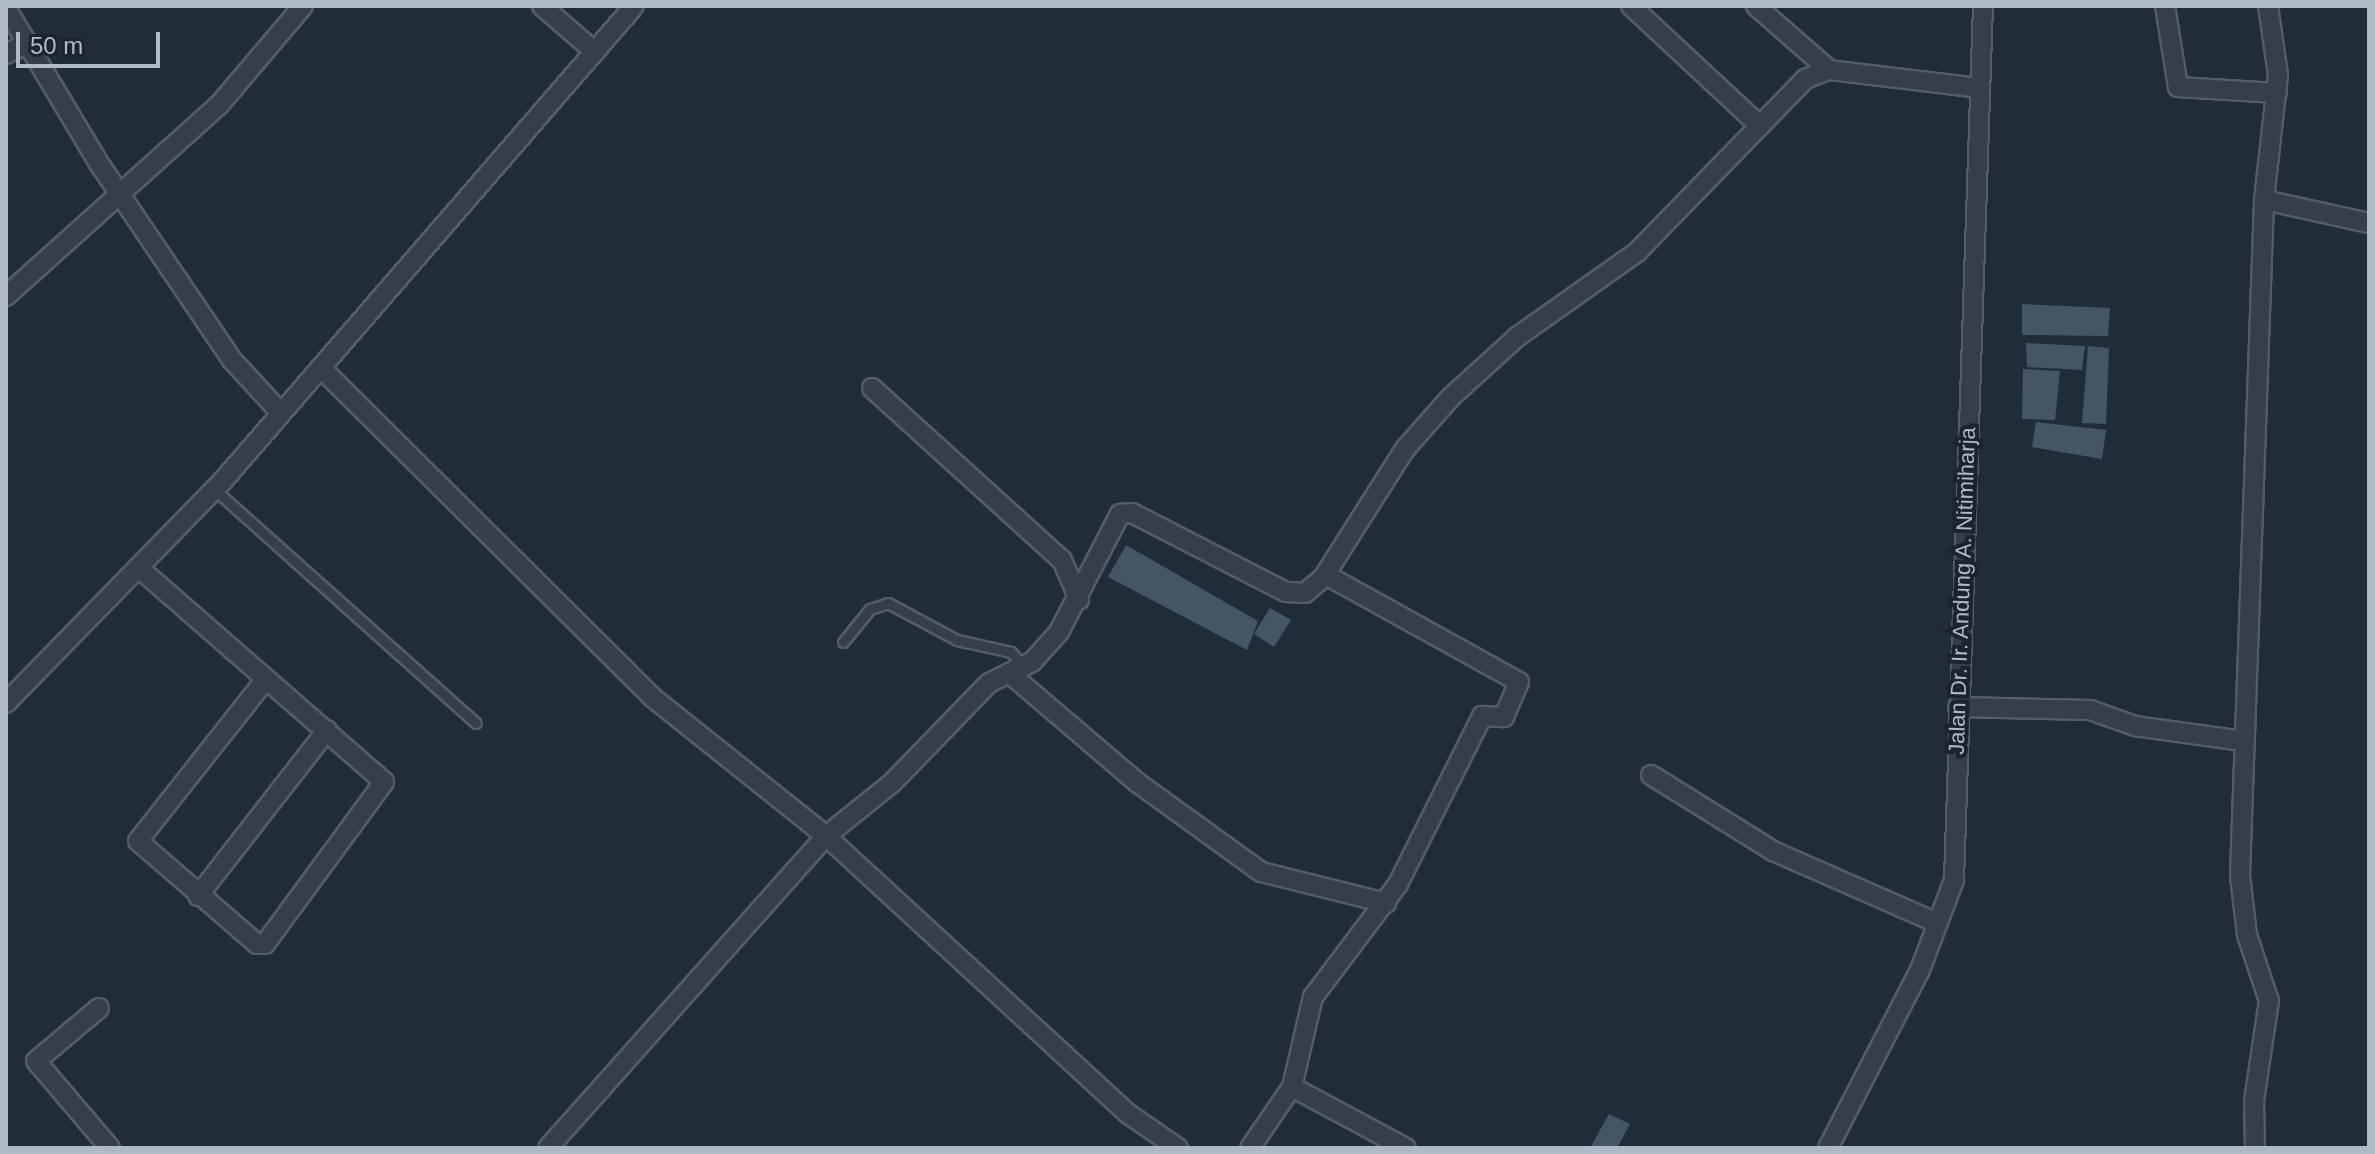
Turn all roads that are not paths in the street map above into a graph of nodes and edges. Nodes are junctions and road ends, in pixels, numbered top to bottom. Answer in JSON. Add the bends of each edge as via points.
{"nodes":[{"id":1,"x":303,"y":6,"type":"edge"},
{"id":2,"x":542,"y":6,"type":"edge"},
{"id":3,"x":634,"y":6,"type":"edge"},
{"id":4,"x":1631,"y":6,"type":"edge"},
{"id":5,"x":1756,"y":6,"type":"edge"},
{"id":6,"x":1983,"y":6,"type":"edge"},
{"id":7,"x":2165,"y":6,"type":"edge"},
{"id":8,"x":2268,"y":6,"type":"edge"},
{"id":9,"x":6,"y":8,"type":"edge"},
{"id":10,"x":28,"y":43,"type":"junction"},
{"id":11,"x":595,"y":52,"type":"junction"},
{"id":12,"x":6,"y":54,"type":"edge"},
{"id":13,"x":1829,"y":70,"type":"junction"},
{"id":14,"x":1980,"y":88,"type":"junction"},
{"id":15,"x":2277,"y":93,"type":"junction"},
{"id":16,"x":1760,"y":126,"type":"junction"},
{"id":17,"x":122,"y":196,"type":"junction"},
{"id":18,"x":2264,"y":200,"type":"junction"},
{"id":19,"x":2369,"y":223,"type":"edge"},
{"id":20,"x":6,"y":296,"type":"edge"},
{"id":21,"x":321,"y":368,"type":"junction"},
{"id":22,"x":872,"y":388,"type":"dead end"},
{"id":23,"x":280,"y":412,"type":"junction"},
{"id":24,"x":214,"y":489,"type":"junction"},
{"id":25,"x":139,"y":568,"type":"junction"},
{"id":26,"x":1326,"y":575,"type":"junction"},
{"id":27,"x":1079,"y":599,"type":"junction"},
{"id":28,"x":843,"y":642,"type":"dead end"},
{"id":29,"x":1016,"y":670,"type":"junction"},
{"id":30,"x":266,"y":679,"type":"junction"},
{"id":31,"x":6,"y":703,"type":"edge"},
{"id":32,"x":1958,"y":707,"type":"junction"},
{"id":33,"x":476,"y":723,"type":"dead end"},
{"id":34,"x":327,"y":730,"type":"junction"},
{"id":35,"x":2243,"y":741,"type":"junction"},
{"id":36,"x":1651,"y":775,"type":"dead end"},
{"id":37,"x":826,"y":836,"type":"junction"},
{"id":38,"x":198,"y":896,"type":"junction"},
{"id":39,"x":1386,"y":903,"type":"junction"},
{"id":40,"x":1937,"y":923,"type":"junction"},
{"id":41,"x":99,"y":1008,"type":"dead end"},
{"id":42,"x":1292,"y":1087,"type":"junction"},
{"id":43,"x":110,"y":1148,"type":"edge"},
{"id":44,"x":548,"y":1148,"type":"edge"},
{"id":45,"x":1178,"y":1148,"type":"edge"},
{"id":46,"x":1250,"y":1148,"type":"edge"},
{"id":47,"x":1406,"y":1148,"type":"edge"},
{"id":48,"x":1828,"y":1148,"type":"edge"},
{"id":49,"x":2255,"y":1148,"type":"edge"}],
"edges":[{"from":1,"to":17,"type":"street","via":[[219,105]]},
{"from":2,"to":11,"type":"street"},
{"from":3,"to":11,"type":"street"},
{"from":4,"to":16,"type":"street"},
{"from":5,"to":13,"type":"street"},
{"from":6,"to":14,"type":"street","name":"Jalan Dr. Ir. Andung A. Nitimiharja"},
{"from":7,"to":15,"type":"street","via":[[2178,87]]},
{"from":8,"to":15,"type":"street"},
{"from":9,"to":10,"type":"street"},
{"from":10,"to":12,"type":"street"},
{"from":10,"to":17,"type":"street"},
{"from":11,"to":21,"type":"street"},
{"from":13,"to":14,"type":"street"},
{"from":13,"to":16,"type":"street","via":[[1805,79]]},
{"from":14,"to":32,"type":"street","name":"Jalan Dr. Ir. Andung A. Nitimiharja"},
{"from":15,"to":18,"type":"street"},
{"from":16,"to":26,"type":"street","via":[[1637,252],[1517,337],[1451,397],[1405,449]]},
{"from":17,"to":20,"type":"street"},
{"from":17,"to":23,"type":"street","via":[[232,360]]},
{"from":18,"to":19,"type":"street"},
{"from":18,"to":35,"type":"street"},
{"from":21,"to":23,"type":"street"},
{"from":21,"to":37,"type":"street","via":[[652,697]]},
{"from":22,"to":27,"type":"street","via":[[1062,560]]},
{"from":23,"to":24,"type":"street"},
{"from":24,"to":25,"type":"street"},
{"from":24,"to":33,"type":"lane"},
{"from":25,"to":30,"type":"street"},
{"from":25,"to":31,"type":"street"},
{"from":26,"to":27,"type":"street","via":[[1305,593],[1286,592],[1132,513],[1120,514]]},
{"from":26,"to":39,"type":"street","via":[[1519,682],[1504,717],[1482,716]]},
{"from":27,"to":29,"type":"street","via":[[1059,632]]},
{"from":28,"to":29,"type":"lane","via":[[870,609],[888,603],[957,640],[1011,652]]},
{"from":29,"to":37,"type":"street","via":[[989,683],[892,783]]},
{"from":29,"to":39,"type":"street","via":[[1138,783],[1261,872]]},
{"from":30,"to":34,"type":"street"},
{"from":30,"to":38,"type":"street","via":[[139,833],[142,846]]},
{"from":32,"to":35,"type":"street","via":[[2090,710],[2135,726]]},
{"from":32,"to":40,"type":"street","name":"Jalan Dr. Ir. Andung A. Nitimiharja","via":[[1954,880]]},
{"from":34,"to":38,"type":"street"},
{"from":34,"to":38,"type":"street","via":[[378,770],[384,790],[265,944],[245,937]]},
{"from":35,"to":49,"type":"street","via":[[2241,908],[2269,1001],[2254,1101]]},
{"from":36,"to":40,"type":"street","via":[[1773,851]]},
{"from":37,"to":44,"type":"street"},
{"from":37,"to":45,"type":"street","via":[[1127,1113]]},
{"from":39,"to":42,"type":"street","via":[[1308,1006]]},
{"from":40,"to":48,"type":"street","name":"Jalan Dr. Ir. Andung A. Nitimiharja"},
{"from":41,"to":43,"type":"street","via":[[36,1061]]},
{"from":42,"to":46,"type":"street"},
{"from":42,"to":47,"type":"street"}]}
